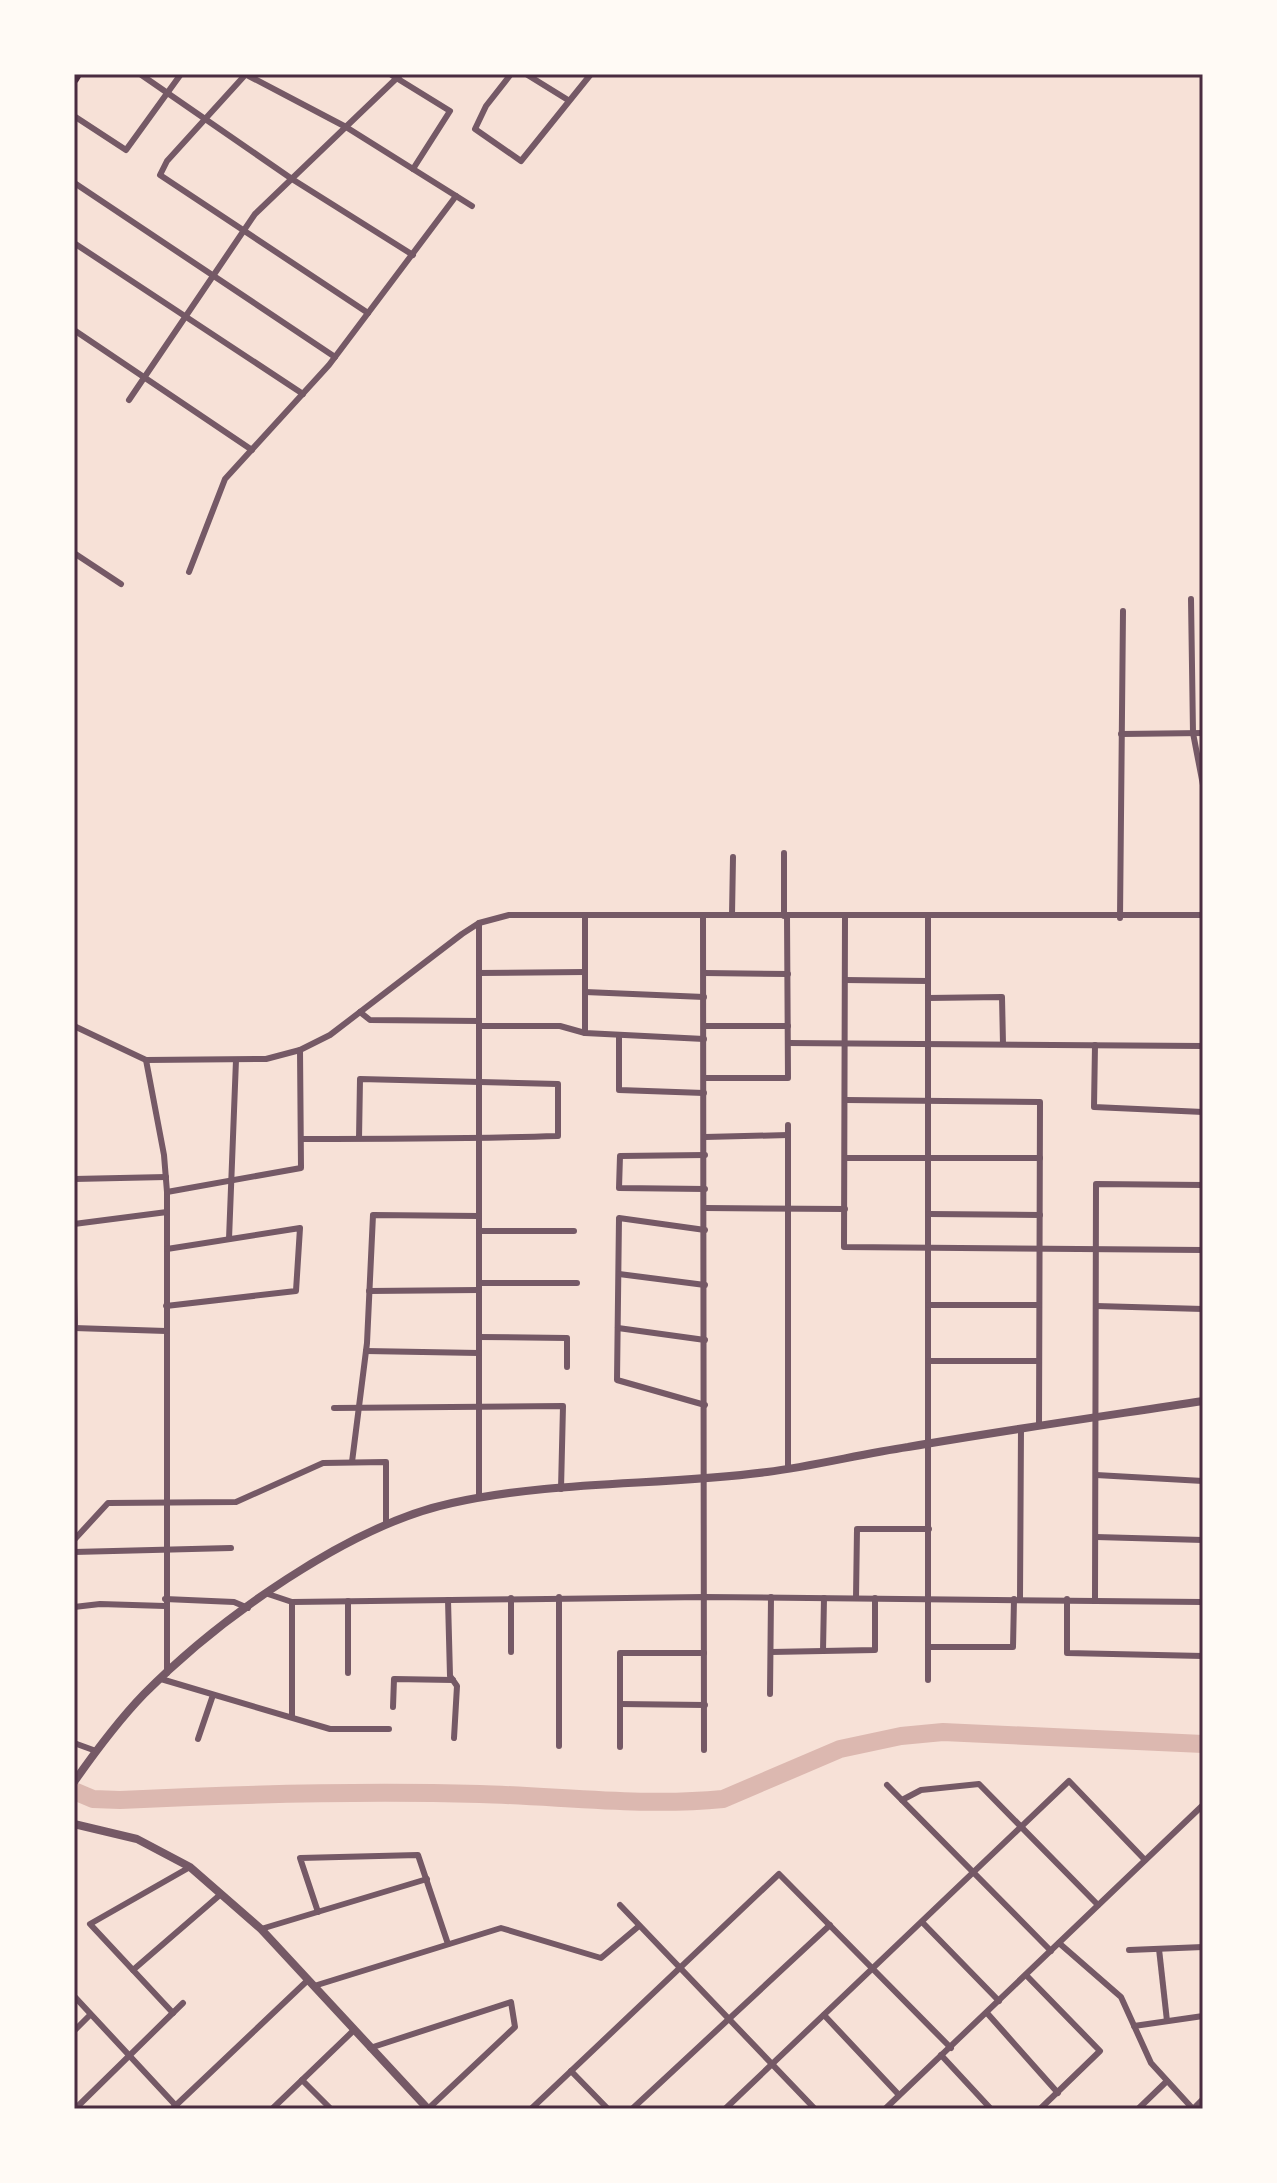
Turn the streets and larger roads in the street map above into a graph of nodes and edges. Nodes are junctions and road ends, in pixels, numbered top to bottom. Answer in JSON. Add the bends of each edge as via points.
{"nodes":[{"id":1,"x":140,"y":74,"type":"edge"},
{"id":2,"x":181,"y":74,"type":"edge"},
{"id":3,"x":245,"y":74,"type":"edge"},
{"id":4,"x":511,"y":74,"type":"edge"},
{"id":5,"x":526,"y":74,"type":"edge"},
{"id":6,"x":591,"y":74,"type":"edge"},
{"id":7,"x":396,"y":75,"type":"edge"},
{"id":8,"x":168,"y":93,"type":"junction"},
{"id":9,"x":568,"y":100,"type":"junction"},
{"id":10,"x":74,"y":116,"type":"edge"},
{"id":11,"x":205,"y":118,"type":"junction"},
{"id":12,"x":346,"y":127,"type":"junction"},
{"id":13,"x":413,"y":169,"type":"junction"},
{"id":14,"x":292,"y":179,"type":"junction"},
{"id":15,"x":74,"y":187,"type":"edge"},
{"id":16,"x":456,"y":196,"type":"junction"},
{"id":17,"x":472,"y":206,"type":"dead end"},
{"id":18,"x":245,"y":230,"type":"junction"},
{"id":19,"x":74,"y":243,"type":"edge"},
{"id":20,"x":413,"y":255,"type":"junction"},
{"id":21,"x":213,"y":277,"type":"junction"},
{"id":22,"x":368,"y":313,"type":"junction"},
{"id":23,"x":185,"y":318,"type":"junction"},
{"id":24,"x":74,"y":330,"type":"edge"},
{"id":25,"x":335,"y":357,"type":"junction"},
{"id":26,"x":145,"y":378,"type":"junction"},
{"id":27,"x":303,"y":394,"type":"junction"},
{"id":28,"x":129,"y":400,"type":"dead end"},
{"id":29,"x":252,"y":450,"type":"junction"},
{"id":30,"x":74,"y":553,"type":"edge"},
{"id":31,"x":189,"y":572,"type":"dead end"},
{"id":32,"x":121,"y":584,"type":"dead end"},
{"id":33,"x":1191,"y":599,"type":"dead end"},
{"id":34,"x":1123,"y":611,"type":"dead end"},
{"id":35,"x":1192,"y":672,"type":"junction"},
{"id":36,"x":1203,"y":672,"type":"edge"},
{"id":37,"x":1193,"y":733,"type":"junction"},
{"id":38,"x":1203,"y":733,"type":"edge"},
{"id":39,"x":1121,"y":734,"type":"junction"},
{"id":40,"x":1203,"y":785,"type":"edge"},
{"id":41,"x":784,"y":853,"type":"dead end"},
{"id":42,"x":733,"y":857,"type":"dead end"},
{"id":43,"x":585,"y":915,"type":"junction"},
{"id":44,"x":703,"y":915,"type":"junction"},
{"id":45,"x":732,"y":915,"type":"junction"},
{"id":46,"x":1203,"y":915,"type":"edge"},
{"id":47,"x":785,"y":916,"type":"junction"},
{"id":48,"x":845,"y":916,"type":"junction"},
{"id":49,"x":928,"y":917,"type":"junction"},
{"id":50,"x":1120,"y":918,"type":"junction"},
{"id":51,"x":479,"y":923,"type":"junction"},
{"id":52,"x":585,"y":972,"type":"junction"},
{"id":53,"x":479,"y":973,"type":"junction"},
{"id":54,"x":704,"y":973,"type":"junction"},
{"id":55,"x":788,"y":974,"type":"junction"},
{"id":56,"x":845,"y":980,"type":"junction"},
{"id":57,"x":928,"y":981,"type":"junction"},
{"id":58,"x":585,"y":992,"type":"junction"},
{"id":59,"x":704,"y":997,"type":"junction"},
{"id":60,"x":928,"y":998,"type":"junction"},
{"id":61,"x":360,"y":1012,"type":"junction"},
{"id":62,"x":479,"y":1024,"type":"junction"},
{"id":63,"x":74,"y":1026,"type":"edge"},
{"id":64,"x":704,"y":1026,"type":"junction"},
{"id":65,"x":788,"y":1026,"type":"junction"},
{"id":66,"x":585,"y":1033,"type":"junction"},
{"id":67,"x":619,"y":1035,"type":"junction"},
{"id":68,"x":704,"y":1039,"type":"junction"},
{"id":69,"x":788,"y":1043,"type":"junction"},
{"id":70,"x":844,"y":1043,"type":"junction"},
{"id":71,"x":929,"y":1043,"type":"junction"},
{"id":72,"x":1003,"y":1044,"type":"junction"},
{"id":73,"x":1095,"y":1045,"type":"junction"},
{"id":74,"x":1203,"y":1046,"type":"edge"},
{"id":75,"x":300,"y":1050,"type":"junction"},
{"id":76,"x":146,"y":1060,"type":"junction"},
{"id":77,"x":236,"y":1060,"type":"junction"},
{"id":78,"x":704,"y":1078,"type":"junction"},
{"id":79,"x":478,"y":1081,"type":"junction"},
{"id":80,"x":704,"y":1093,"type":"junction"},
{"id":81,"x":846,"y":1100,"type":"junction"},
{"id":82,"x":929,"y":1101,"type":"junction"},
{"id":83,"x":1203,"y":1112,"type":"edge"},
{"id":84,"x":788,"y":1125,"type":"dead end"},
{"id":85,"x":788,"y":1135,"type":"junction"},
{"id":86,"x":705,"y":1137,"type":"junction"},
{"id":87,"x":301,"y":1139,"type":"junction"},
{"id":88,"x":359,"y":1139,"type":"junction"},
{"id":89,"x":477,"y":1139,"type":"junction"},
{"id":90,"x":705,"y":1155,"type":"junction"},
{"id":91,"x":929,"y":1157,"type":"junction"},
{"id":92,"x":845,"y":1158,"type":"junction"},
{"id":93,"x":1040,"y":1158,"type":"junction"},
{"id":94,"x":166,"y":1177,"type":"junction"},
{"id":95,"x":74,"y":1179,"type":"edge"},
{"id":96,"x":231,"y":1181,"type":"junction"},
{"id":97,"x":1203,"y":1185,"type":"edge"},
{"id":98,"x":705,"y":1189,"type":"junction"},
{"id":99,"x":167,"y":1192,"type":"junction"},
{"id":100,"x":705,"y":1208,"type":"junction"},
{"id":101,"x":788,"y":1208,"type":"junction"},
{"id":102,"x":845,"y":1209,"type":"junction"},
{"id":103,"x":167,"y":1212,"type":"junction"},
{"id":104,"x":929,"y":1214,"type":"junction"},
{"id":105,"x":1040,"y":1215,"type":"junction"},
{"id":106,"x":479,"y":1216,"type":"junction"},
{"id":107,"x":74,"y":1224,"type":"edge"},
{"id":108,"x":705,"y":1230,"type":"junction"},
{"id":109,"x":479,"y":1231,"type":"junction"},
{"id":110,"x":574,"y":1231,"type":"dead end"},
{"id":111,"x":229,"y":1239,"type":"junction"},
{"id":112,"x":167,"y":1249,"type":"junction"},
{"id":113,"x":930,"y":1249,"type":"junction"},
{"id":114,"x":1095,"y":1249,"type":"junction"},
{"id":115,"x":1040,"y":1250,"type":"junction"},
{"id":116,"x":1203,"y":1250,"type":"edge"},
{"id":117,"x":619,"y":1274,"type":"junction"},
{"id":118,"x":74,"y":1278,"type":"edge"},
{"id":119,"x":577,"y":1283,"type":"dead end"},
{"id":120,"x":705,"y":1285,"type":"junction"},
{"id":121,"x":479,"y":1287,"type":"junction"},
{"id":122,"x":369,"y":1291,"type":"junction"},
{"id":123,"x":929,"y":1305,"type":"junction"},
{"id":124,"x":1039,"y":1305,"type":"junction"},
{"id":125,"x":166,"y":1306,"type":"junction"},
{"id":126,"x":1096,"y":1306,"type":"junction"},
{"id":127,"x":1203,"y":1309,"type":"edge"},
{"id":128,"x":74,"y":1328,"type":"edge"},
{"id":129,"x":618,"y":1328,"type":"junction"},
{"id":130,"x":166,"y":1331,"type":"junction"},
{"id":131,"x":479,"y":1337,"type":"junction"},
{"id":132,"x":705,"y":1340,"type":"junction"},
{"id":133,"x":366,"y":1351,"type":"junction"},
{"id":134,"x":479,"y":1353,"type":"junction"},
{"id":135,"x":929,"y":1361,"type":"junction"},
{"id":136,"x":1039,"y":1361,"type":"junction"},
{"id":137,"x":567,"y":1367,"type":"dead end"},
{"id":138,"x":1203,"y":1401,"type":"edge"},
{"id":139,"x":705,"y":1405,"type":"junction"},
{"id":140,"x":479,"y":1407,"type":"junction"},
{"id":141,"x":334,"y":1408,"type":"dead end"},
{"id":142,"x":359,"y":1408,"type":"junction"},
{"id":143,"x":1096,"y":1417,"type":"junction"},
{"id":144,"x":1039,"y":1426,"type":"junction"},
{"id":145,"x":1021,"y":1428,"type":"junction"},
{"id":146,"x":928,"y":1443,"type":"junction"},
{"id":147,"x":352,"y":1462,"type":"junction"},
{"id":148,"x":788,"y":1468,"type":"junction"},
{"id":149,"x":1096,"y":1475,"type":"junction"},
{"id":150,"x":705,"y":1480,"type":"junction"},
{"id":151,"x":1203,"y":1481,"type":"edge"},
{"id":152,"x":561,"y":1489,"type":"junction"},
{"id":153,"x":479,"y":1498,"type":"junction"},
{"id":154,"x":165,"y":1502,"type":"junction"},
{"id":155,"x":386,"y":1525,"type":"junction"},
{"id":156,"x":929,"y":1529,"type":"junction"},
{"id":157,"x":1096,"y":1537,"type":"junction"},
{"id":158,"x":74,"y":1540,"type":"edge"},
{"id":159,"x":1203,"y":1540,"type":"edge"},
{"id":160,"x":231,"y":1548,"type":"dead end"},
{"id":161,"x":74,"y":1552,"type":"edge"},
{"id":162,"x":165,"y":1552,"type":"junction"},
{"id":163,"x":268,"y":1594,"type":"junction"},
{"id":164,"x":559,"y":1597,"type":"junction"},
{"id":165,"x":704,"y":1597,"type":"junction"},
{"id":166,"x":771,"y":1597,"type":"junction"},
{"id":167,"x":511,"y":1598,"type":"junction"},
{"id":168,"x":824,"y":1598,"type":"junction"},
{"id":169,"x":856,"y":1598,"type":"junction"},
{"id":170,"x":875,"y":1598,"type":"junction"},
{"id":171,"x":929,"y":1598,"type":"junction"},
{"id":172,"x":1017,"y":1599,"type":"junction"},
{"id":173,"x":1067,"y":1599,"type":"junction"},
{"id":174,"x":1095,"y":1599,"type":"junction"},
{"id":175,"x":448,"y":1600,"type":"junction"},
{"id":176,"x":348,"y":1601,"type":"junction"},
{"id":177,"x":165,"y":1602,"type":"junction"},
{"id":178,"x":292,"y":1602,"type":"junction"},
{"id":179,"x":1203,"y":1602,"type":"edge"},
{"id":180,"x":74,"y":1607,"type":"edge"},
{"id":181,"x":249,"y":1608,"type":"junction"},
{"id":182,"x":928,"y":1647,"type":"junction"},
{"id":183,"x":823,"y":1651,"type":"junction"},
{"id":184,"x":511,"y":1652,"type":"dead end"},
{"id":185,"x":771,"y":1652,"type":"junction"},
{"id":186,"x":704,"y":1653,"type":"junction"},
{"id":187,"x":1203,"y":1656,"type":"edge"},
{"id":188,"x":348,"y":1673,"type":"dead end"},
{"id":189,"x":164,"y":1676,"type":"junction"},
{"id":190,"x":453,"y":1680,"type":"junction"},
{"id":191,"x":928,"y":1680,"type":"dead end"},
{"id":192,"x":770,"y":1694,"type":"dead end"},
{"id":193,"x":213,"y":1695,"type":"junction"},
{"id":194,"x":620,"y":1704,"type":"junction"},
{"id":195,"x":705,"y":1705,"type":"junction"},
{"id":196,"x":393,"y":1707,"type":"dead end"},
{"id":197,"x":292,"y":1716,"type":"junction"},
{"id":198,"x":389,"y":1729,"type":"dead end"},
{"id":199,"x":454,"y":1738,"type":"dead end"},
{"id":200,"x":198,"y":1739,"type":"dead end"},
{"id":201,"x":74,"y":1743,"type":"edge"},
{"id":202,"x":559,"y":1746,"type":"dead end"},
{"id":203,"x":620,"y":1747,"type":"dead end"},
{"id":204,"x":704,"y":1750,"type":"dead end"},
{"id":205,"x":96,"y":1751,"type":"junction"},
{"id":206,"x":74,"y":1782,"type":"edge"},
{"id":207,"x":887,"y":1785,"type":"dead end"},
{"id":208,"x":902,"y":1800,"type":"junction"},
{"id":209,"x":1203,"y":1805,"type":"edge"},
{"id":210,"x":74,"y":1824,"type":"edge"},
{"id":211,"x":1021,"y":1827,"type":"junction"},
{"id":212,"x":1145,"y":1860,"type":"junction"},
{"id":213,"x":190,"y":1867,"type":"junction"},
{"id":214,"x":974,"y":1872,"type":"junction"},
{"id":215,"x":427,"y":1879,"type":"junction"},
{"id":216,"x":221,"y":1894,"type":"junction"},
{"id":217,"x":620,"y":1905,"type":"dead end"},
{"id":218,"x":1098,"y":1905,"type":"junction"},
{"id":219,"x":318,"y":1912,"type":"junction"},
{"id":220,"x":922,"y":1922,"type":"junction"},
{"id":221,"x":830,"y":1925,"type":"junction"},
{"id":222,"x":639,"y":1926,"type":"junction"},
{"id":223,"x":261,"y":1929,"type":"junction"},
{"id":224,"x":1059,"y":1943,"type":"junction"},
{"id":225,"x":448,"y":1944,"type":"junction"},
{"id":226,"x":1203,"y":1947,"type":"edge"},
{"id":227,"x":1159,"y":1949,"type":"junction"},
{"id":228,"x":1129,"y":1950,"type":"dead end"},
{"id":229,"x":1051,"y":1951,"type":"junction"},
{"id":230,"x":680,"y":1967,"type":"junction"},
{"id":231,"x":874,"y":1968,"type":"junction"},
{"id":232,"x":133,"y":1970,"type":"junction"},
{"id":233,"x":1026,"y":1975,"type":"junction"},
{"id":234,"x":311,"y":1983,"type":"junction"},
{"id":235,"x":74,"y":1996,"type":"edge"},
{"id":236,"x":999,"y":2001,"type":"junction"},
{"id":237,"x":183,"y":2003,"type":"dead end"},
{"id":238,"x":173,"y":2013,"type":"junction"},
{"id":239,"x":987,"y":2013,"type":"junction"},
{"id":240,"x":90,"y":2015,"type":"junction"},
{"id":241,"x":824,"y":2015,"type":"junction"},
{"id":242,"x":1203,"y":2016,"type":"edge"},
{"id":243,"x":729,"y":2019,"type":"junction"},
{"id":244,"x":1167,"y":2021,"type":"junction"},
{"id":245,"x":1134,"y":2026,"type":"junction"},
{"id":246,"x":74,"y":2031,"type":"edge"},
{"id":247,"x":353,"y":2031,"type":"junction"},
{"id":248,"x":369,"y":2048,"type":"junction"},
{"id":249,"x":951,"y":2048,"type":"junction"},
{"id":250,"x":941,"y":2055,"type":"junction"},
{"id":251,"x":128,"y":2057,"type":"junction"},
{"id":252,"x":773,"y":2064,"type":"junction"},
{"id":253,"x":571,"y":2071,"type":"junction"},
{"id":254,"x":302,"y":2080,"type":"junction"},
{"id":255,"x":1167,"y":2081,"type":"junction"},
{"id":256,"x":1058,"y":2093,"type":"junction"},
{"id":257,"x":899,"y":2095,"type":"junction"},
{"id":258,"x":1203,"y":2099,"type":"edge"},
{"id":259,"x":175,"y":2108,"type":"edge"},
{"id":260,"x":75,"y":2109,"type":"edge"},
{"id":261,"x":272,"y":2109,"type":"edge"},
{"id":262,"x":331,"y":2109,"type":"edge"},
{"id":263,"x":428,"y":2109,"type":"edge"},
{"id":264,"x":531,"y":2109,"type":"edge"},
{"id":265,"x":608,"y":2109,"type":"edge"},
{"id":266,"x":632,"y":2109,"type":"edge"},
{"id":267,"x":725,"y":2109,"type":"edge"},
{"id":268,"x":815,"y":2109,"type":"edge"},
{"id":269,"x":885,"y":2109,"type":"edge"},
{"id":270,"x":991,"y":2109,"type":"edge"},
{"id":271,"x":1040,"y":2109,"type":"edge"},
{"id":272,"x":1138,"y":2109,"type":"edge"},
{"id":273,"x":1193,"y":2109,"type":"edge"}],
"edges":[{"from":1,"to":8,"type":"street"},
{"from":2,"to":8,"type":"street"},
{"from":3,"to":11,"type":"street"},
{"from":3,"to":12,"type":"street"},
{"from":4,"to":9,"type":"street","via":[[475,129],[521,161]]},
{"from":5,"to":9,"type":"street"},
{"from":6,"to":9,"type":"street"},
{"from":7,"to":12,"type":"street"},
{"from":7,"to":13,"type":"street","via":[[450,111]]},
{"from":8,"to":10,"type":"street","via":[[126,150]]},
{"from":8,"to":11,"type":"street"},
{"from":11,"to":14,"type":"street"},
{"from":11,"to":18,"type":"street","via":[[160,175]]},
{"from":12,"to":13,"type":"street"},
{"from":12,"to":14,"type":"street"},
{"from":13,"to":16,"type":"street"},
{"from":14,"to":18,"type":"street"},
{"from":14,"to":20,"type":"street"},
{"from":15,"to":21,"type":"street"},
{"from":16,"to":17,"type":"street"},
{"from":16,"to":20,"type":"street"},
{"from":18,"to":21,"type":"street"},
{"from":18,"to":22,"type":"street"},
{"from":19,"to":23,"type":"street"},
{"from":20,"to":22,"type":"street"},
{"from":21,"to":23,"type":"street"},
{"from":21,"to":25,"type":"street"},
{"from":22,"to":25,"type":"street"},
{"from":23,"to":26,"type":"street"},
{"from":23,"to":27,"type":"street"},
{"from":24,"to":26,"type":"street"},
{"from":25,"to":27,"type":"street"},
{"from":26,"to":28,"type":"street"},
{"from":26,"to":29,"type":"street"},
{"from":27,"to":29,"type":"street"},
{"from":29,"to":31,"type":"street","via":[[225,479]]},
{"from":30,"to":32,"type":"street"},
{"from":33,"to":35,"type":"street"},
{"from":34,"to":39,"type":"street"},
{"from":35,"to":36,"type":"street"},
{"from":35,"to":37,"type":"street"},
{"from":37,"to":38,"type":"street"},
{"from":37,"to":39,"type":"street"},
{"from":37,"to":40,"type":"street"},
{"from":39,"to":50,"type":"street"},
{"from":41,"to":47,"type":"street"},
{"from":42,"to":45,"type":"street"},
{"from":43,"to":44,"type":"street"},
{"from":43,"to":51,"type":"street","via":[[509,915]]},
{"from":43,"to":52,"type":"street"},
{"from":44,"to":45,"type":"street"},
{"from":44,"to":54,"type":"street"},
{"from":45,"to":47,"type":"street"},
{"from":46,"to":50,"type":"street"},
{"from":47,"to":48,"type":"street"},
{"from":47,"to":55,"type":"street"},
{"from":48,"to":49,"type":"street"},
{"from":48,"to":56,"type":"street"},
{"from":49,"to":50,"type":"street"},
{"from":49,"to":57,"type":"street"},
{"from":51,"to":53,"type":"street"},
{"from":51,"to":61,"type":"street"},
{"from":52,"to":53,"type":"street"},
{"from":52,"to":58,"type":"street"},
{"from":53,"to":62,"type":"street"},
{"from":54,"to":55,"type":"street"},
{"from":54,"to":59,"type":"street"},
{"from":55,"to":65,"type":"street"},
{"from":56,"to":57,"type":"street"},
{"from":56,"to":70,"type":"street"},
{"from":57,"to":60,"type":"street"},
{"from":58,"to":59,"type":"street"},
{"from":58,"to":66,"type":"street"},
{"from":59,"to":64,"type":"street"},
{"from":60,"to":71,"type":"street"},
{"from":60,"to":72,"type":"street","via":[[1002,997]]},
{"from":61,"to":62,"type":"street","via":[[370,1020]]},
{"from":61,"to":75,"type":"street"},
{"from":62,"to":66,"type":"street","via":[[560,1026]]},
{"from":62,"to":79,"type":"street"},
{"from":63,"to":76,"type":"street"},
{"from":64,"to":65,"type":"street"},
{"from":64,"to":68,"type":"street"},
{"from":65,"to":69,"type":"street"},
{"from":66,"to":67,"type":"street"},
{"from":67,"to":68,"type":"street"},
{"from":67,"to":80,"type":"street","via":[[619,1090]]},
{"from":68,"to":78,"type":"street"},
{"from":69,"to":70,"type":"street"},
{"from":69,"to":78,"type":"street","via":[[788,1078]]},
{"from":70,"to":71,"type":"street"},
{"from":70,"to":81,"type":"street"},
{"from":71,"to":72,"type":"street"},
{"from":71,"to":82,"type":"street"},
{"from":72,"to":73,"type":"street"},
{"from":73,"to":74,"type":"street"},
{"from":73,"to":83,"type":"street","via":[[1094,1107]]},
{"from":75,"to":77,"type":"street"},
{"from":75,"to":87,"type":"street"},
{"from":76,"to":77,"type":"street"},
{"from":76,"to":94,"type":"street"},
{"from":77,"to":96,"type":"street"},
{"from":78,"to":80,"type":"street"},
{"from":79,"to":88,"type":"street","via":[[360,1079]]},
{"from":79,"to":89,"type":"street"},
{"from":79,"to":89,"type":"street","via":[[558,1084],[558,1136]]},
{"from":80,"to":86,"type":"street"},
{"from":81,"to":82,"type":"street"},
{"from":81,"to":92,"type":"street"},
{"from":82,"to":91,"type":"street"},
{"from":82,"to":93,"type":"street","via":[[1040,1102]]},
{"from":84,"to":85,"type":"street"},
{"from":85,"to":86,"type":"street"},
{"from":85,"to":101,"type":"street"},
{"from":86,"to":90,"type":"street"},
{"from":87,"to":88,"type":"street"},
{"from":87,"to":96,"type":"street","via":[[301,1168]]},
{"from":88,"to":89,"type":"street"},
{"from":89,"to":106,"type":"street"},
{"from":90,"to":98,"type":"street"},
{"from":90,"to":98,"type":"street","via":[[620,1156],[619,1188]]},
{"from":91,"to":92,"type":"street"},
{"from":91,"to":93,"type":"street"},
{"from":91,"to":104,"type":"street"},
{"from":92,"to":102,"type":"street"},
{"from":93,"to":105,"type":"street"},
{"from":94,"to":95,"type":"street"},
{"from":94,"to":99,"type":"street"},
{"from":96,"to":99,"type":"street"},
{"from":96,"to":111,"type":"street"},
{"from":97,"to":114,"type":"street","via":[[1096,1184]]},
{"from":98,"to":100,"type":"street"},
{"from":99,"to":103,"type":"street"},
{"from":100,"to":101,"type":"street"},
{"from":100,"to":108,"type":"street"},
{"from":101,"to":102,"type":"street"},
{"from":101,"to":148,"type":"street"},
{"from":102,"to":113,"type":"street","via":[[844,1247]]},
{"from":103,"to":107,"type":"street"},
{"from":103,"to":112,"type":"street"},
{"from":104,"to":105,"type":"street"},
{"from":104,"to":113,"type":"street"},
{"from":105,"to":115,"type":"street"},
{"from":106,"to":109,"type":"street"},
{"from":106,"to":122,"type":"street","via":[[373,1215]]},
{"from":108,"to":117,"type":"street","via":[[619,1218]]},
{"from":108,"to":120,"type":"street"},
{"from":109,"to":110,"type":"street"},
{"from":109,"to":121,"type":"street"},
{"from":111,"to":112,"type":"street"},
{"from":111,"to":125,"type":"street","via":[[300,1228],[296,1291]]},
{"from":112,"to":125,"type":"street"},
{"from":113,"to":115,"type":"street"},
{"from":113,"to":123,"type":"street"},
{"from":114,"to":115,"type":"street"},
{"from":114,"to":116,"type":"street"},
{"from":114,"to":126,"type":"street"},
{"from":115,"to":124,"type":"street"},
{"from":117,"to":120,"type":"street"},
{"from":117,"to":129,"type":"street"},
{"from":118,"to":128,"type":"street"},
{"from":119,"to":121,"type":"street"},
{"from":120,"to":132,"type":"street"},
{"from":121,"to":122,"type":"street"},
{"from":121,"to":131,"type":"street"},
{"from":122,"to":133,"type":"street"},
{"from":123,"to":124,"type":"street"},
{"from":123,"to":135,"type":"street"},
{"from":124,"to":136,"type":"street"},
{"from":125,"to":130,"type":"street"},
{"from":126,"to":127,"type":"street"},
{"from":126,"to":143,"type":"street"},
{"from":128,"to":130,"type":"street"},
{"from":129,"to":132,"type":"street"},
{"from":129,"to":139,"type":"street","via":[[617,1380]]},
{"from":130,"to":154,"type":"street"},
{"from":131,"to":134,"type":"street"},
{"from":131,"to":137,"type":"street","via":[[567,1338]]},
{"from":132,"to":139,"type":"street"},
{"from":133,"to":134,"type":"street"},
{"from":133,"to":142,"type":"street"},
{"from":134,"to":140,"type":"street"},
{"from":135,"to":136,"type":"street"},
{"from":135,"to":146,"type":"street"},
{"from":136,"to":144,"type":"street"},
{"from":138,"to":143,"type":"street"},
{"from":139,"to":150,"type":"street"},
{"from":140,"to":142,"type":"street"},
{"from":140,"to":152,"type":"street","via":[[563,1406]]},
{"from":140,"to":153,"type":"street"},
{"from":141,"to":142,"type":"street"},
{"from":142,"to":147,"type":"street"},
{"from":143,"to":144,"type":"street"},
{"from":143,"to":149,"type":"street"},
{"from":144,"to":145,"type":"street"},
{"from":145,"to":146,"type":"street"},
{"from":145,"to":172,"type":"street"},
{"from":146,"to":148,"type":"street"},
{"from":146,"to":156,"type":"street"},
{"from":147,"to":154,"type":"street","via":[[323,1463],[236,1502]]},
{"from":147,"to":155,"type":"street","via":[[386,1462]]},
{"from":148,"to":150,"type":"street"},
{"from":149,"to":151,"type":"street"},
{"from":149,"to":157,"type":"street"},
{"from":150,"to":152,"type":"street"},
{"from":150,"to":165,"type":"street"},
{"from":152,"to":153,"type":"street"},
{"from":153,"to":155,"type":"street"},
{"from":154,"to":158,"type":"street","via":[[108,1503]]},
{"from":154,"to":162,"type":"street"},
{"from":155,"to":163,"type":"street"},
{"from":156,"to":169,"type":"street","via":[[857,1529]]},
{"from":156,"to":171,"type":"street"},
{"from":157,"to":159,"type":"street"},
{"from":157,"to":174,"type":"street"},
{"from":160,"to":162,"type":"street"},
{"from":161,"to":162,"type":"street"},
{"from":162,"to":177,"type":"street"},
{"from":163,"to":178,"type":"street"},
{"from":163,"to":181,"type":"street"},
{"from":164,"to":165,"type":"street"},
{"from":164,"to":167,"type":"street"},
{"from":164,"to":202,"type":"street"},
{"from":165,"to":166,"type":"street"},
{"from":165,"to":186,"type":"street"},
{"from":166,"to":168,"type":"street"},
{"from":166,"to":185,"type":"street"},
{"from":167,"to":175,"type":"street"},
{"from":167,"to":184,"type":"street"},
{"from":168,"to":169,"type":"street"},
{"from":168,"to":183,"type":"street"},
{"from":169,"to":170,"type":"street"},
{"from":170,"to":171,"type":"street"},
{"from":170,"to":183,"type":"street","via":[[875,1650]]},
{"from":171,"to":172,"type":"street"},
{"from":171,"to":182,"type":"street"},
{"from":172,"to":173,"type":"street"},
{"from":172,"to":182,"type":"street","via":[[1013,1647]]},
{"from":173,"to":174,"type":"street"},
{"from":173,"to":187,"type":"street","via":[[1067,1653]]},
{"from":174,"to":179,"type":"street"},
{"from":175,"to":176,"type":"street"},
{"from":175,"to":190,"type":"street"},
{"from":176,"to":178,"type":"street"},
{"from":176,"to":188,"type":"street"},
{"from":177,"to":180,"type":"street"},
{"from":177,"to":181,"type":"street","via":[[234,1602]]},
{"from":177,"to":189,"type":"street"},
{"from":178,"to":197,"type":"street"},
{"from":181,"to":189,"type":"street"},
{"from":182,"to":191,"type":"street"},
{"from":183,"to":185,"type":"street"},
{"from":185,"to":192,"type":"street"},
{"from":186,"to":194,"type":"street","via":[[620,1653]]},
{"from":186,"to":195,"type":"street"},
{"from":189,"to":193,"type":"street"},
{"from":189,"to":205,"type":"street"},
{"from":190,"to":196,"type":"street","via":[[394,1679]]},
{"from":190,"to":199,"type":"street"},
{"from":193,"to":197,"type":"street"},
{"from":193,"to":200,"type":"street"},
{"from":194,"to":195,"type":"street"},
{"from":194,"to":203,"type":"street"},
{"from":195,"to":204,"type":"street"},
{"from":197,"to":198,"type":"street","via":[[330,1729]]},
{"from":201,"to":205,"type":"street"},
{"from":205,"to":206,"type":"street"},
{"from":207,"to":208,"type":"street"},
{"from":208,"to":211,"type":"street","via":[[921,1790],[979,1784]]},
{"from":208,"to":214,"type":"street"},
{"from":209,"to":212,"type":"street"},
{"from":210,"to":213,"type":"street","via":[[137,1839]]},
{"from":211,"to":212,"type":"street","via":[[1069,1781]]},
{"from":211,"to":214,"type":"street"},
{"from":211,"to":218,"type":"street"},
{"from":212,"to":218,"type":"street"},
{"from":213,"to":216,"type":"street"},
{"from":213,"to":232,"type":"street","via":[[90,1924]]},
{"from":214,"to":220,"type":"street"},
{"from":214,"to":229,"type":"street"},
{"from":215,"to":219,"type":"street"},
{"from":215,"to":219,"type":"street","via":[[418,1855],[300,1858]]},
{"from":215,"to":225,"type":"street"},
{"from":216,"to":223,"type":"street"},
{"from":216,"to":232,"type":"street"},
{"from":217,"to":222,"type":"street"},
{"from":218,"to":224,"type":"street"},
{"from":219,"to":223,"type":"street"},
{"from":220,"to":231,"type":"street"},
{"from":220,"to":236,"type":"street"},
{"from":221,"to":230,"type":"street","via":[[779,1874]]},
{"from":221,"to":231,"type":"street"},
{"from":221,"to":243,"type":"street"},
{"from":222,"to":225,"type":"street","via":[[601,1958],[501,1928]]},
{"from":222,"to":230,"type":"street"},
{"from":223,"to":234,"type":"street"},
{"from":224,"to":229,"type":"street"},
{"from":224,"to":245,"type":"street","via":[[1121,1997]]},
{"from":225,"to":234,"type":"street"},
{"from":226,"to":227,"type":"street"},
{"from":227,"to":228,"type":"street"},
{"from":227,"to":244,"type":"street"},
{"from":229,"to":233,"type":"street"},
{"from":230,"to":243,"type":"street"},
{"from":230,"to":253,"type":"street"},
{"from":231,"to":241,"type":"street"},
{"from":231,"to":249,"type":"street"},
{"from":232,"to":238,"type":"street"},
{"from":233,"to":236,"type":"street"},
{"from":233,"to":256,"type":"street","via":[[1100,2051]]},
{"from":234,"to":247,"type":"street"},
{"from":234,"to":259,"type":"street"},
{"from":235,"to":240,"type":"street"},
{"from":236,"to":239,"type":"street"},
{"from":237,"to":238,"type":"street"},
{"from":238,"to":251,"type":"street"},
{"from":239,"to":249,"type":"street"},
{"from":239,"to":256,"type":"street"},
{"from":240,"to":246,"type":"street"},
{"from":240,"to":251,"type":"street"},
{"from":241,"to":252,"type":"street"},
{"from":241,"to":257,"type":"street"},
{"from":242,"to":244,"type":"street"},
{"from":243,"to":252,"type":"street"},
{"from":243,"to":266,"type":"street"},
{"from":244,"to":245,"type":"street"},
{"from":245,"to":255,"type":"street","via":[[1151,2063]]},
{"from":247,"to":248,"type":"street"},
{"from":247,"to":254,"type":"street"},
{"from":248,"to":263,"type":"street"},
{"from":248,"to":263,"type":"street","via":[[511,2002],[515,2027]]},
{"from":249,"to":250,"type":"street"},
{"from":250,"to":257,"type":"street"},
{"from":250,"to":270,"type":"street"},
{"from":251,"to":259,"type":"street"},
{"from":251,"to":260,"type":"street"},
{"from":252,"to":267,"type":"street"},
{"from":252,"to":268,"type":"street"},
{"from":253,"to":264,"type":"street"},
{"from":253,"to":265,"type":"street"},
{"from":254,"to":261,"type":"street"},
{"from":254,"to":262,"type":"street"},
{"from":255,"to":272,"type":"street"},
{"from":255,"to":273,"type":"street"},
{"from":256,"to":271,"type":"street"},
{"from":257,"to":269,"type":"street"},
{"from":258,"to":273,"type":"street"}]}
